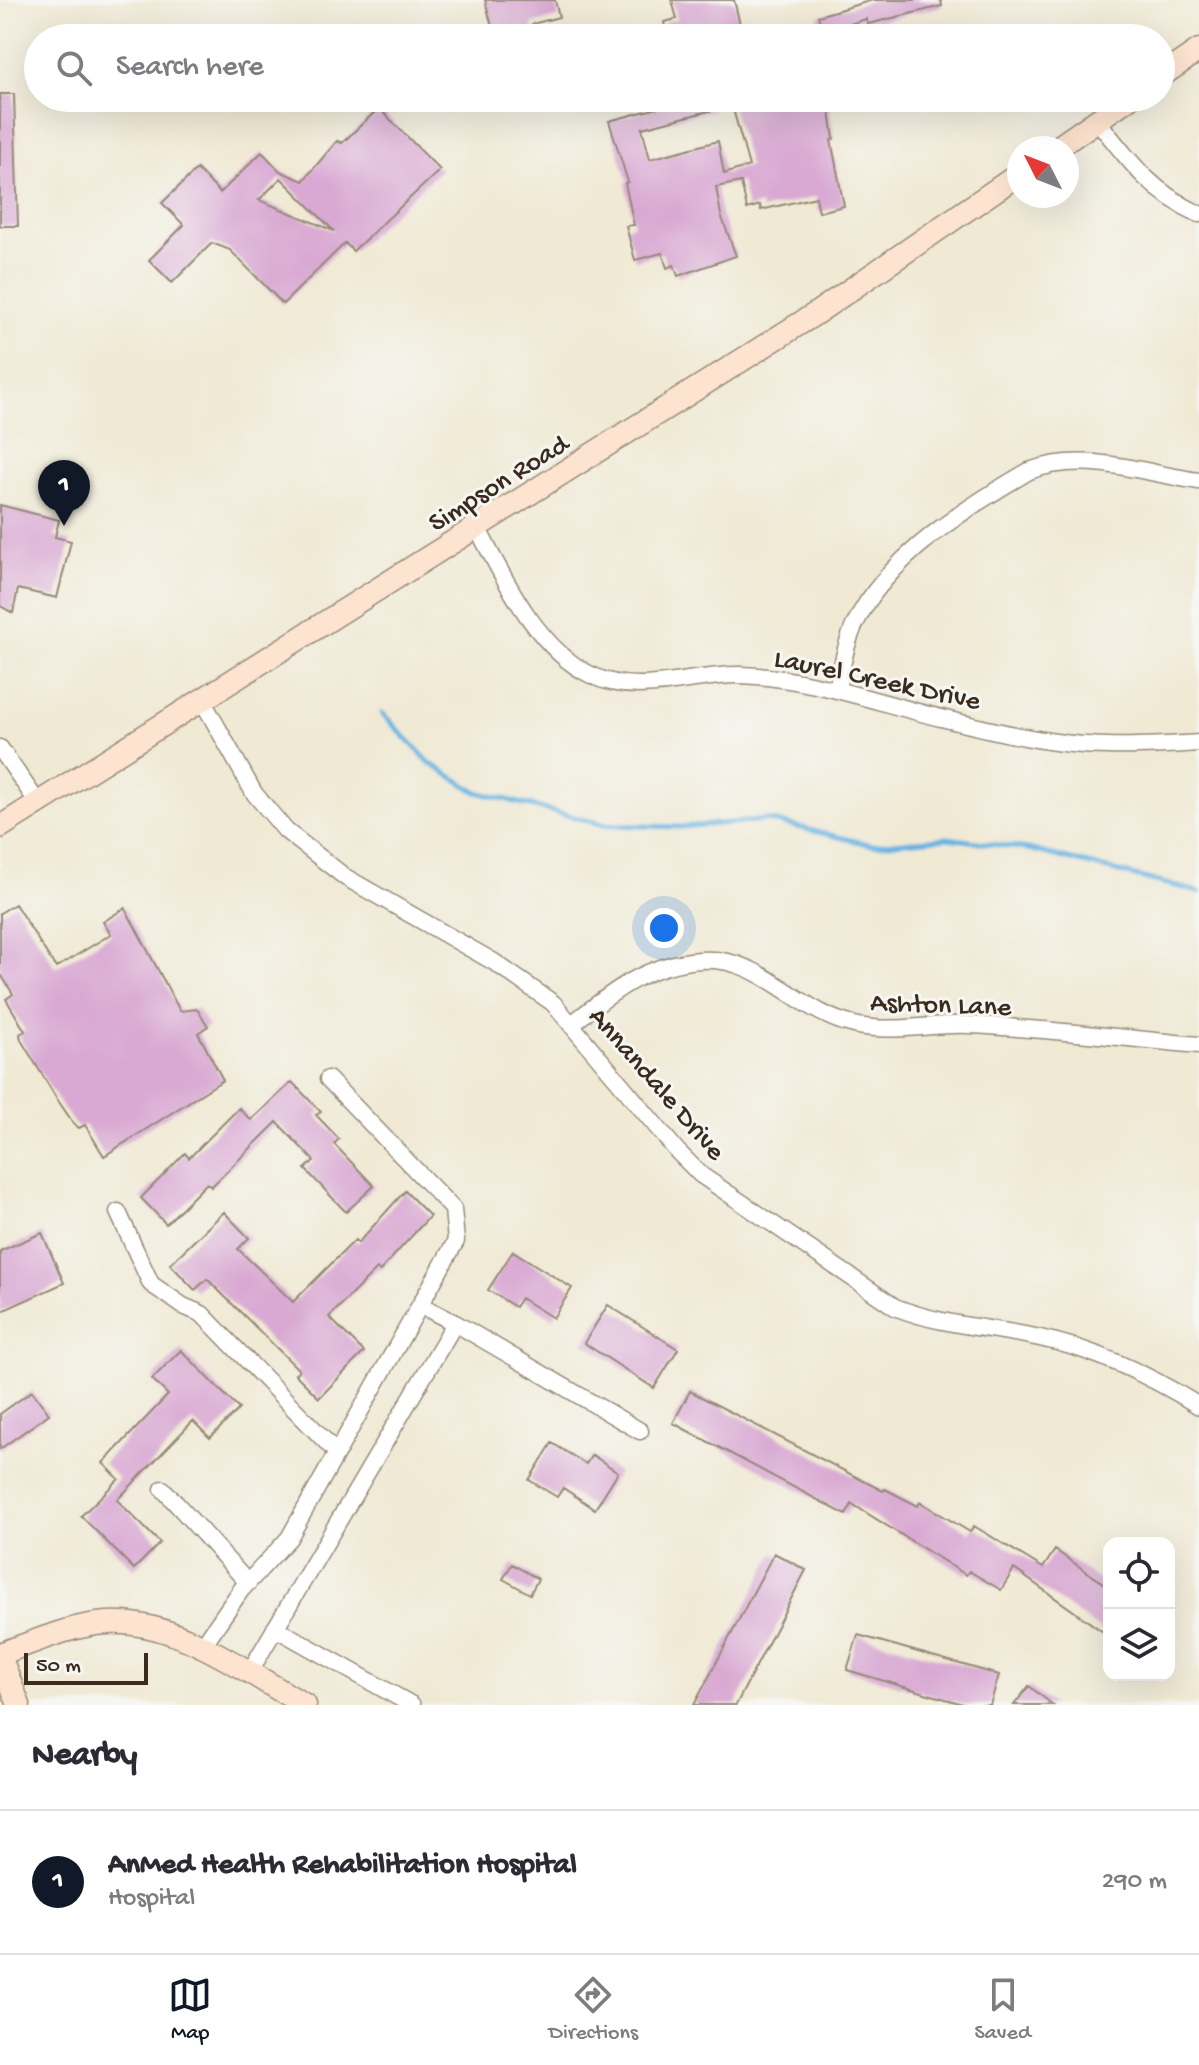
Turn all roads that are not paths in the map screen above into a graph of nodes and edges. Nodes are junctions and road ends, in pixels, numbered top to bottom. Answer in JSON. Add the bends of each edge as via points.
{"nodes":[{"id":1,"x":1199,"y":50,"type":"edge"},
{"id":2,"x":1175,"y":66,"type":"edge"},
{"id":3,"x":1109,"y":112,"type":"edge"},
{"id":4,"x":1097,"y":120,"type":"junction"},
{"id":5,"x":1074,"y":136,"type":"edge"},
{"id":6,"x":1007,"y":182,"type":"edge"},
{"id":7,"x":1199,"y":214,"type":"edge"},
{"id":8,"x":1199,"y":481,"type":"edge"},
{"id":9,"x":478,"y":529,"type":"junction"},
{"id":10,"x":837,"y":689,"type":"junction"},
{"id":11,"x":201,"y":698,"type":"junction"},
{"id":12,"x":1199,"y":743,"type":"edge"},
{"id":13,"x":0,"y":748,"type":"edge"},
{"id":14,"x":38,"y":803,"type":"junction"},
{"id":15,"x":0,"y":827,"type":"edge"},
{"id":16,"x":573,"y":1023,"type":"junction"},
{"id":17,"x":1199,"y":1045,"type":"edge"},
{"id":18,"x":328,"y":1079,"type":"dead end"},
{"id":19,"x":118,"y":1212,"type":"dead end"},
{"id":20,"x":420,"y":1305,"type":"junction"},
{"id":21,"x":455,"y":1323,"type":"junction"},
{"id":22,"x":1199,"y":1406,"type":"edge"},
{"id":23,"x":640,"y":1431,"type":"dead end"},
{"id":24,"x":337,"y":1453,"type":"junction"},
{"id":25,"x":163,"y":1489,"type":"dead end"},
{"id":26,"x":248,"y":1583,"type":"junction"},
{"id":27,"x":275,"y":1628,"type":"junction"},
{"id":28,"x":201,"y":1648,"type":"junction"},
{"id":29,"x":0,"y":1655,"type":"edge"},
{"id":30,"x":249,"y":1673,"type":"junction"},
{"id":31,"x":19,"y":1705,"type":"edge"},
{"id":32,"x":305,"y":1705,"type":"edge"},
{"id":33,"x":412,"y":1705,"type":"edge"}],
"edges":[{"from":1,"to":2,"type":"street"},
{"from":3,"to":4,"type":"street"},
{"from":4,"to":5,"type":"street"},
{"from":4,"to":7,"type":"street","via":[[1143,179]]},
{"from":6,"to":9,"type":"street","name":"Simpson Road","via":[[815,314]]},
{"from":8,"to":10,"type":"street","via":[[1084,461],[1029,471],[918,547],[884,578],[854,626]]},
{"from":9,"to":10,"type":"street","name":"Laurel Creek Drive","via":[[546,639],[593,677],[649,685],[741,675]]},
{"from":9,"to":11,"type":"street","name":"Simpson Road"},
{"from":10,"to":12,"type":"street","name":"Laurel Creek Drive","via":[[943,718],[1105,747]]},
{"from":11,"to":14,"type":"street","name":"Simpson Road"},
{"from":11,"to":16,"type":"street","name":"Annandale Drive","via":[[254,793],[300,844],[345,877],[533,987]]},
{"from":13,"to":14,"type":"street"},
{"from":14,"to":15,"type":"street","name":"Simpson Road"},
{"from":16,"to":17,"type":"street","name":"Ashton Lane","via":[[611,991],[645,973],[680,962],[723,959],[758,971],[820,1013],[855,1025],[967,1025]]},
{"from":16,"to":22,"type":"street","name":"Annandale Drive","via":[[701,1175],[895,1307],[928,1320],[1042,1338],[1106,1359]]},
{"from":18,"to":20,"type":"street","via":[[453,1209],[456,1241]]},
{"from":19,"to":24,"type":"street","via":[[151,1284],[202,1314]]},
{"from":20,"to":21,"type":"street"},
{"from":20,"to":24,"type":"street"},
{"from":21,"to":23,"type":"street"},
{"from":21,"to":27,"type":"street"},
{"from":24,"to":26,"type":"street","via":[[289,1538]]},
{"from":25,"to":26,"type":"street"},
{"from":26,"to":28,"type":"street"},
{"from":27,"to":30,"type":"street"},
{"from":27,"to":33,"type":"street"},
{"from":28,"to":29,"type":"street","via":[[140,1624],[105,1623],[65,1631]]},
{"from":28,"to":30,"type":"street"},
{"from":29,"to":31,"type":"street"},
{"from":30,"to":32,"type":"street"}]}
